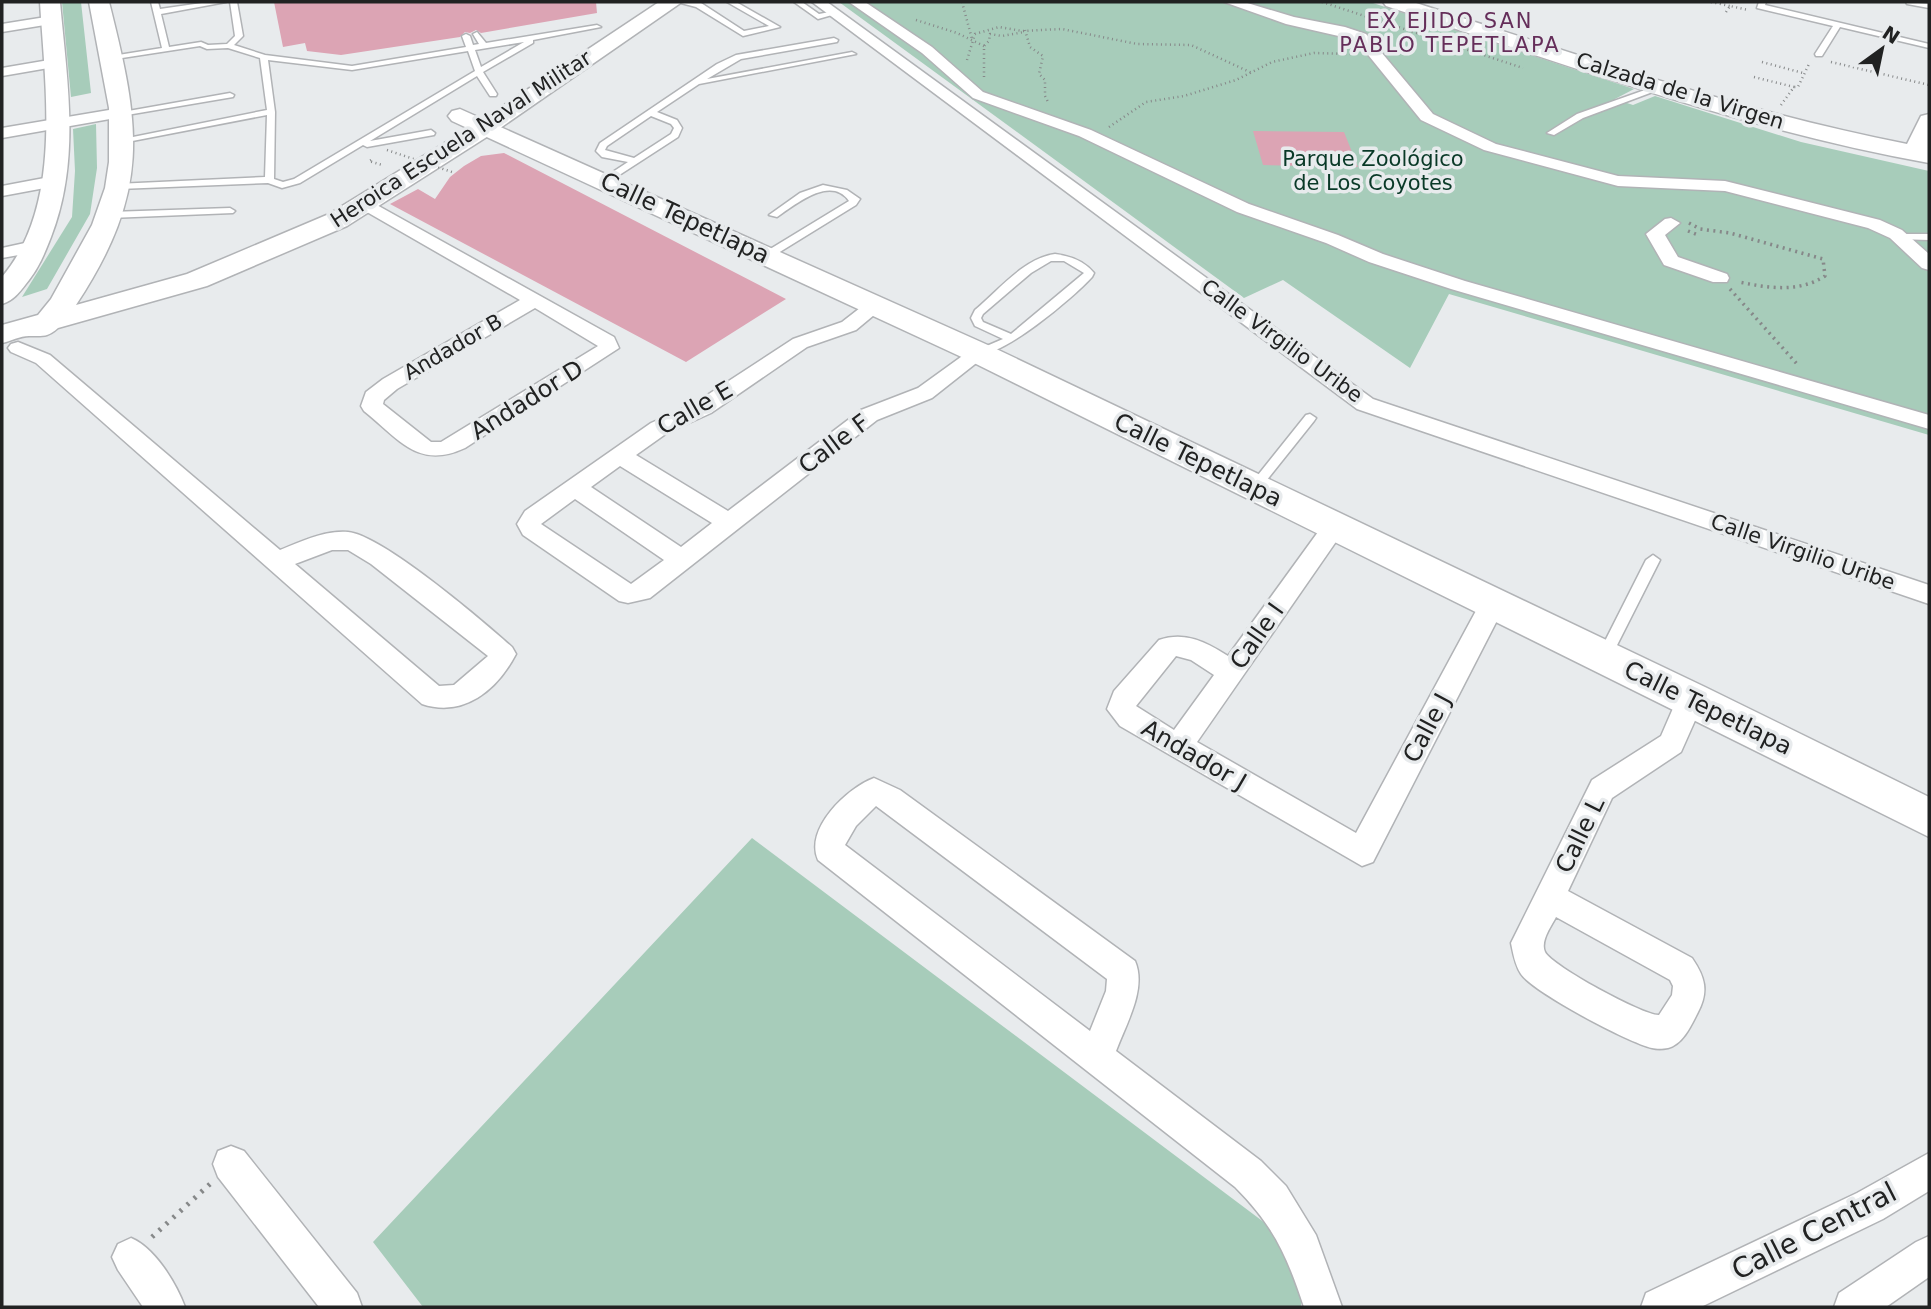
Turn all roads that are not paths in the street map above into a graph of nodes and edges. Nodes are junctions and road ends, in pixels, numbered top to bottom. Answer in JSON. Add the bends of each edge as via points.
{"nodes":[{"id":1,"x":99,"y":2,"type":"edge"},
{"id":2,"x":155,"y":2,"type":"edge"},
{"id":3,"x":222,"y":2,"type":"edge"},
{"id":4,"x":234,"y":2,"type":"edge"},
{"id":5,"x":636,"y":2,"type":"edge"},
{"id":6,"x":672,"y":2,"type":"edge"},
{"id":7,"x":681,"y":2,"type":"edge"},
{"id":8,"x":731,"y":2,"type":"edge"},
{"id":9,"x":797,"y":2,"type":"edge"},
{"id":10,"x":856,"y":2,"type":"edge"},
{"id":11,"x":1231,"y":2,"type":"edge"},
{"id":12,"x":1394,"y":2,"type":"edge"},
{"id":13,"x":1763,"y":2,"type":"edge"},
{"id":14,"x":1910,"y":2,"type":"edge"},
{"id":15,"x":1929,"y":6,"type":"edge"},
{"id":16,"x":827,"y":7,"type":"edge"},
{"id":17,"x":51,"y":11,"type":"edge"},
{"id":18,"x":157,"y":12,"type":"junction"},
{"id":19,"x":1838,"y":24,"type":"junction"},
{"id":20,"x":597,"y":27,"type":"junction"},
{"id":21,"x":2,"y":28,"type":"edge"},
{"id":22,"x":477,"y":34,"type":"dead end"},
{"id":23,"x":466,"y":36,"type":"dead end"},
{"id":24,"x":534,"y":39,"type":"junction"},
{"id":25,"x":834,"y":40,"type":"dead end"},
{"id":26,"x":204,"y":46,"type":"junction"},
{"id":27,"x":229,"y":46,"type":"junction"},
{"id":28,"x":1929,"y":46,"type":"edge"},
{"id":29,"x":484,"y":47,"type":"junction"},
{"id":30,"x":471,"y":49,"type":"junction"},
{"id":31,"x":166,"y":50,"type":"junction"},
{"id":32,"x":852,"y":54,"type":"dead end"},
{"id":33,"x":1816,"y":56,"type":"road end"},
{"id":34,"x":264,"y":57,"type":"junction"},
{"id":35,"x":55,"y":63,"type":"junction"},
{"id":36,"x":113,"y":63,"type":"junction"},
{"id":37,"x":2,"y":72,"type":"edge"},
{"id":38,"x":487,"y":84,"type":"junction"},
{"id":39,"x":696,"y":84,"type":"junction"},
{"id":40,"x":1662,"y":87,"type":"junction"},
{"id":41,"x":230,"y":95,"type":"dead end"},
{"id":42,"x":120,"y":106,"type":"junction"},
{"id":43,"x":271,"y":112,"type":"junction"},
{"id":44,"x":650,"y":113,"type":"junction"},
{"id":45,"x":59,"y":117,"type":"junction"},
{"id":46,"x":2,"y":121,"type":"edge"},
{"id":47,"x":1929,"y":121,"type":"edge"},
{"id":48,"x":472,"y":122,"type":"junction"},
{"id":49,"x":2,"y":133,"type":"edge"},
{"id":50,"x":431,"y":133,"type":"junction"},
{"id":51,"x":1550,"y":133,"type":"dead end"},
{"id":52,"x":122,"y":140,"type":"junction"},
{"id":53,"x":357,"y":145,"type":"junction"},
{"id":54,"x":1922,"y":155,"type":"edge"},
{"id":55,"x":632,"y":160,"type":"junction"},
{"id":56,"x":269,"y":180,"type":"junction"},
{"id":57,"x":55,"y":181,"type":"junction"},
{"id":58,"x":604,"y":181,"type":"junction"},
{"id":59,"x":118,"y":186,"type":"junction"},
{"id":60,"x":2,"y":191,"type":"edge"},
{"id":61,"x":366,"y":204,"type":"junction"},
{"id":62,"x":230,"y":211,"type":"dead end"},
{"id":63,"x":110,"y":215,"type":"junction"},
{"id":64,"x":774,"y":215,"type":"dead end"},
{"id":65,"x":1671,"y":223,"type":"road end"},
{"id":66,"x":1899,"y":237,"type":"junction"},
{"id":67,"x":1929,"y":237,"type":"edge"},
{"id":68,"x":34,"y":247,"type":"junction"},
{"id":69,"x":2,"y":253,"type":"edge"},
{"id":70,"x":766,"y":256,"type":"junction"},
{"id":71,"x":1929,"y":264,"type":"edge"},
{"id":72,"x":1720,"y":278,"type":"road end"},
{"id":73,"x":2,"y":295,"type":"edge"},
{"id":74,"x":68,"y":296,"type":"junction"},
{"id":75,"x":534,"y":300,"type":"junction"},
{"id":76,"x":876,"y":305,"type":"junction"},
{"id":77,"x":2,"y":312,"type":"edge"},
{"id":78,"x":46,"y":323,"type":"junction"},
{"id":79,"x":1012,"y":339,"type":"junction"},
{"id":80,"x":7,"y":346,"type":"edge"},
{"id":81,"x":608,"y":348,"type":"joint"},
{"id":82,"x":979,"y":353,"type":"junction"},
{"id":83,"x":1310,"y":418,"type":"dead end"},
{"id":84,"x":1929,"y":422,"type":"edge"},
{"id":85,"x":444,"y":449,"type":"joint"},
{"id":86,"x":618,"y":456,"type":"junction"},
{"id":87,"x":575,"y":487,"type":"junction"},
{"id":88,"x":1254,"y":488,"type":"junction"},
{"id":89,"x":730,"y":523,"type":"junction"},
{"id":90,"x":1334,"y":527,"type":"junction"},
{"id":91,"x":531,"y":529,"type":"joint"},
{"id":92,"x":682,"y":560,"type":"junction"},
{"id":93,"x":1653,"y":560,"type":"dead end"},
{"id":94,"x":278,"y":561,"type":"junction"},
{"id":95,"x":1929,"y":595,"type":"edge"},
{"id":96,"x":1493,"y":603,"type":"junction"},
{"id":97,"x":1604,"y":657,"type":"junction"},
{"id":98,"x":1231,"y":672,"type":"junction"},
{"id":99,"x":1691,"y":698,"type":"junction"},
{"id":100,"x":1179,"y":745,"type":"junction"},
{"id":101,"x":1929,"y":818,"type":"edge"},
{"id":102,"x":1362,"y":852,"type":"joint"},
{"id":103,"x":1549,"y":897,"type":"junction"},
{"id":104,"x":1097,"y":1055,"type":"junction"},
{"id":105,"x":231,"y":1164,"type":"road end"},
{"id":106,"x":1929,"y":1171,"type":"edge"},
{"id":107,"x":1929,"y":1255,"type":"edge"},
{"id":108,"x":131,"y":1257,"type":"road end"},
{"id":109,"x":166,"y":1307,"type":"edge"},
{"id":110,"x":344,"y":1307,"type":"edge"},
{"id":111,"x":1323,"y":1307,"type":"edge"},
{"id":112,"x":1660,"y":1307,"type":"edge"},
{"id":113,"x":1853,"y":1307,"type":"edge"}],
"edges":[{"from":1,"to":36,"type":"main road"},
{"from":2,"to":18,"type":"lane"},
{"from":3,"to":18,"type":"lane"},
{"from":4,"to":27,"type":"lane","via":[[239,36]]},
{"from":5,"to":20,"type":"main road","name":"Heroica Escuela Naval Militar"},
{"from":6,"to":48,"type":"main road","name":"Heroica Escuela Naval Militar"},
{"from":7,"to":8,"type":"lane","via":[[698,5],[743,34],[776,27]]},
{"from":9,"to":16,"type":"lane","via":[[818,17]]},
{"from":10,"to":84,"type":"street","via":[[981,87],[1243,208],[1376,258]]},
{"from":11,"to":66,"type":"street","via":[[1361,37],[1427,117],[1490,147],[1618,181],[1726,186],[1874,224]]},
{"from":12,"to":40,"type":"main road","name":"Calzada de la Virgen"},
{"from":13,"to":19,"type":"lane","via":[[1760,6]]},
{"from":14,"to":15,"type":"lane"},
{"from":16,"to":95,"type":"street","name":"Calle Virgilio Uribe","via":[[1365,404]]},
{"from":17,"to":21,"type":"street"},
{"from":17,"to":35,"type":"main road"},
{"from":18,"to":31,"type":"lane"},
{"from":19,"to":28,"type":"lane"},
{"from":19,"to":33,"type":"lane"},
{"from":20,"to":24,"type":"lane"},
{"from":20,"to":38,"type":"main road","name":"Heroica Escuela Naval Militar"},
{"from":22,"to":29,"type":"lane"},
{"from":23,"to":30,"type":"lane"},
{"from":24,"to":29,"type":"lane"},
{"from":24,"to":38,"type":"lane"},
{"from":25,"to":39,"type":"lane","via":[[739,57]]},
{"from":26,"to":27,"type":"lane"},
{"from":26,"to":31,"type":"lane"},
{"from":26,"to":36,"type":"lane"},
{"from":27,"to":34,"type":"lane"},
{"from":29,"to":30,"type":"lane"},
{"from":30,"to":34,"type":"lane","via":[[352,68]]},
{"from":30,"to":38,"type":"lane"},
{"from":31,"to":36,"type":"lane"},
{"from":32,"to":39,"type":"lane"},
{"from":34,"to":43,"type":"lane"},
{"from":35,"to":37,"type":"street"},
{"from":35,"to":45,"type":"main road"},
{"from":36,"to":42,"type":"main road"},
{"from":38,"to":48,"type":"main road","name":"Heroica Escuela Naval Militar"},
{"from":38,"to":53,"type":"lane"},
{"from":39,"to":44,"type":"lane"},
{"from":40,"to":51,"type":"lane","via":[[1580,116]]},
{"from":40,"to":54,"type":"main road","name":"Calzada de la Virgen","via":[[1771,120]]},
{"from":41,"to":42,"type":"lane"},
{"from":42,"to":45,"type":"street"},
{"from":42,"to":52,"type":"main road"},
{"from":43,"to":52,"type":"lane"},
{"from":43,"to":56,"type":"lane"},
{"from":44,"to":55,"type":"lane","via":[[678,128],[675,135]]},
{"from":44,"to":55,"type":"lane","via":[[600,151]]},
{"from":45,"to":46,"type":"street"},
{"from":45,"to":49,"type":"street"},
{"from":45,"to":57,"type":"main road"},
{"from":47,"to":54,"type":"main road"},
{"from":48,"to":50,"type":"main road","name":"Heroica Escuela Naval Militar"},
{"from":48,"to":58,"type":"main road","name":"Calle Tepetlapa"},
{"from":48,"to":61,"type":"main road","name":"Heroica Escuela Naval Militar"},
{"from":50,"to":53,"type":"lane"},
{"from":50,"to":74,"type":"main road","name":"Heroica Escuela Naval Militar","via":[[330,196],[198,256]]},
{"from":52,"to":59,"type":"main road"},
{"from":53,"to":56,"type":"lane","via":[[297,181],[282,185]]},
{"from":55,"to":58,"type":"lane"},
{"from":56,"to":59,"type":"lane"},
{"from":57,"to":60,"type":"street"},
{"from":57,"to":68,"type":"main road"},
{"from":58,"to":70,"type":"main road","name":"Calle Tepetlapa"},
{"from":59,"to":63,"type":"main road"},
{"from":61,"to":75,"type":"street"},
{"from":61,"to":78,"type":"main road","name":"Heroica Escuela Naval Militar","via":[[309,234],[197,280]]},
{"from":62,"to":63,"type":"lane"},
{"from":63,"to":74,"type":"main road"},
{"from":64,"to":70,"type":"lane","via":[[816,188],[832,187],[855,199]]},
{"from":65,"to":72,"type":"street","via":[[1655,234],[1671,261]]},
{"from":66,"to":67,"type":"lane"},
{"from":66,"to":71,"type":"street"},
{"from":68,"to":69,"type":"street"},
{"from":68,"to":73,"type":"main road","via":[[26,266]]},
{"from":70,"to":76,"type":"main road","name":"Calle Tepetlapa"},
{"from":74,"to":77,"type":"main road","name":"Heroica Escuela Naval Militar"},
{"from":74,"to":78,"type":"main road"},
{"from":75,"to":81,"type":"street","via":[[607,341]]},
{"from":75,"to":85,"type":"street","name":"Andador B","via":[[374,397],[372,407],[426,449]]},
{"from":76,"to":82,"type":"main road","name":"Calle Tepetlapa"},
{"from":76,"to":86,"type":"street","name":"Calle E","via":[[849,327],[783,352],[703,408],[659,428]]},
{"from":78,"to":80,"type":"main road"},
{"from":79,"to":79,"type":"lane","via":[[979,324],[979,312],[1045,259],[1064,258],[1089,272]]},
{"from":79,"to":82,"type":"lane"},
{"from":80,"to":94,"type":"street","via":[[43,359]]},
{"from":81,"to":85,"type":"street","name":"Andador D"},
{"from":82,"to":88,"type":"main road","name":"Calle Tepetlapa"},
{"from":82,"to":89,"type":"street","name":"Calle F","via":[[925,393],[869,415]]},
{"from":83,"to":88,"type":"lane"},
{"from":86,"to":87,"type":"street","name":"Calle E"},
{"from":86,"to":89,"type":"street"},
{"from":87,"to":91,"type":"street","name":"Calle E","via":[[533,517]]},
{"from":87,"to":92,"type":"street"},
{"from":88,"to":90,"type":"main road","name":"Calle Tepetlapa"},
{"from":89,"to":92,"type":"street","name":"Calle F"},
{"from":90,"to":96,"type":"main road","name":"Calle Tepetlapa"},
{"from":90,"to":98,"type":"street","name":"Calle I"},
{"from":91,"to":92,"type":"street","name":"Calle F","via":[[628,594],[640,591]]},
{"from":93,"to":97,"type":"lane"},
{"from":94,"to":94,"type":"street","via":[[432,696],[450,699],[498,666],[503,654],[353,541],[331,542]]},
{"from":96,"to":97,"type":"main road","name":"Calle Tepetlapa"},
{"from":96,"to":102,"type":"street","name":"Calle J"},
{"from":97,"to":99,"type":"main road","name":"Calle Tepetlapa"},
{"from":98,"to":100,"type":"street","name":"Calle I"},
{"from":98,"to":100,"type":"street","name":"Andador J","via":[[1177,644],[1168,647],[1124,698],[1121,709],[1130,718]]},
{"from":99,"to":101,"type":"main road","name":"Calle Tepetlapa"},
{"from":99,"to":103,"type":"street","name":"Calle L","via":[[1671,744],[1602,789]]},
{"from":100,"to":102,"type":"street","name":"Andador J"},
{"from":103,"to":103,"type":"street","name":"Calle L","via":[[1681,969],[1690,983],[1687,1000],[1668,1031],[1653,1032],[1547,977],[1532,963],[1527,943]]},
{"from":104,"to":104,"type":"street","via":[[829,850],[830,839],[861,798],[874,791],[890,799],[1124,972],[1122,991]]},
{"from":104,"to":111,"type":"street","via":[[1248,1174],[1273,1199],[1303,1248]]},
{"from":105,"to":110,"type":"street"},
{"from":106,"to":112,"type":"street","name":"Calle Central","via":[[1870,1206]]},
{"from":107,"to":113,"type":"street"},
{"from":108,"to":109,"type":"street"}]}
